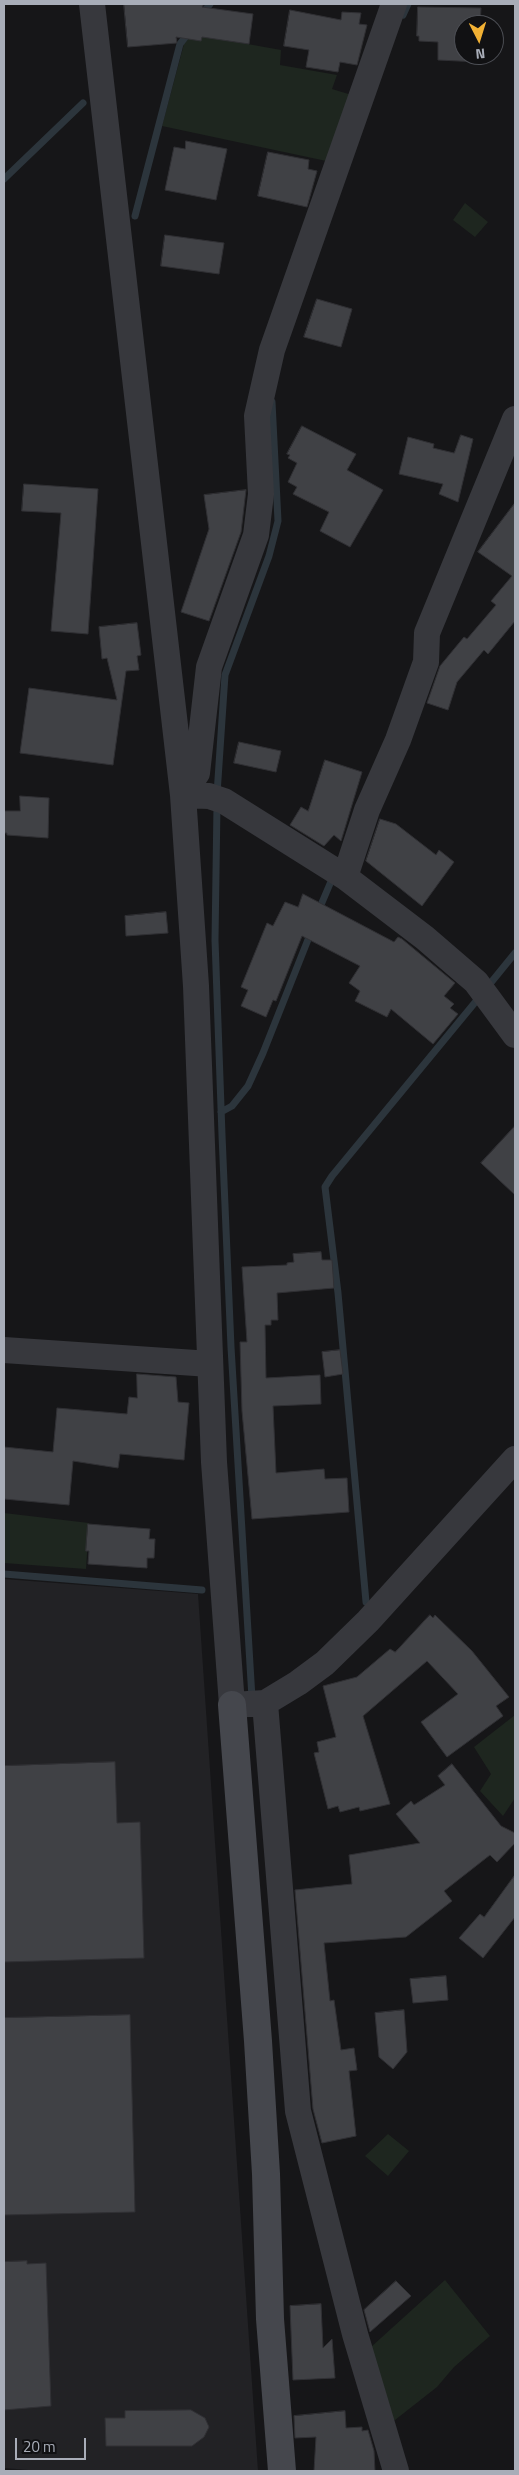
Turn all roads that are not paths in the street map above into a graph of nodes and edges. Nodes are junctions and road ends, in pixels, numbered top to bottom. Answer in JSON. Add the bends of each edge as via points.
{"nodes":[{"id":1,"x":92,"y":4,"type":"edge"},
{"id":2,"x":394,"y":4,"type":"edge"},
{"id":3,"x":515,"y":419,"type":"edge"},
{"id":4,"x":183,"y":795,"type":"junction"},
{"id":5,"x":345,"y":877,"type":"junction"},
{"id":6,"x":515,"y":1035,"type":"edge"},
{"id":7,"x":4,"y":1350,"type":"edge"},
{"id":8,"x":210,"y":1364,"type":"junction"},
{"id":9,"x":515,"y":1459,"type":"edge"},
{"id":10,"x":256,"y":1708,"type":"junction"},
{"id":11,"x":282,"y":2471,"type":"edge"},
{"id":12,"x":396,"y":2471,"type":"edge"}],
"edges":[{"from":1,"to":4,"type":"street"},
{"from":2,"to":4,"type":"street","via":[[272,350],[257,416],[261,494],[256,535],[209,666],[197,773]]},
{"from":3,"to":5,"type":"street","via":[[427,633],[426,662],[398,740],[367,810]]},
{"from":4,"to":5,"type":"street","via":[[216,798]]},
{"from":4,"to":8,"type":"street","via":[[196,986]]},
{"from":5,"to":6,"type":"street","via":[[452,959],[476,982]]},
{"from":7,"to":8,"type":"street"},
{"from":8,"to":10,"type":"street","via":[[214,1462]]},
{"from":9,"to":10,"type":"street","via":[[368,1621],[325,1663]]},
{"from":10,"to":11,"type":"street","via":[[258,2042],[270,2319]]},
{"from":10,"to":12,"type":"street","via":[[298,2111],[355,2334]]}]}
